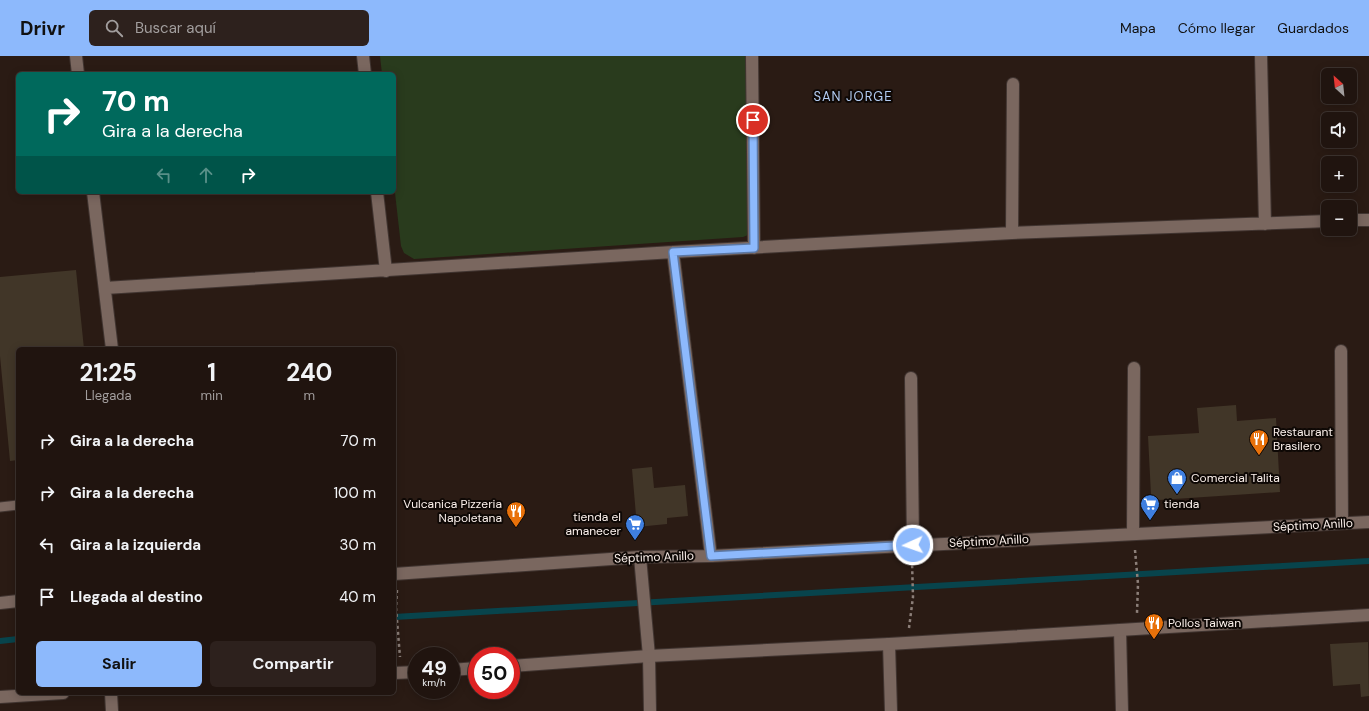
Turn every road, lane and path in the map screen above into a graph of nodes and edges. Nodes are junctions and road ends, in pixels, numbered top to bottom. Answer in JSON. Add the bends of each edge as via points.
{"nodes":[{"id":1,"x":76,"y":56,"type":"edge"},
{"id":2,"x":363,"y":56,"type":"edge"},
{"id":3,"x":752,"y":56,"type":"edge"},
{"id":4,"x":1261,"y":56,"type":"edge"},
{"id":5,"x":78,"y":72,"type":"edge"},
{"id":6,"x":365,"y":72,"type":"edge"},
{"id":7,"x":1013,"y":84,"type":"dead end"},
{"id":8,"x":93,"y":194,"type":"edge"},
{"id":9,"x":377,"y":194,"type":"edge"},
{"id":10,"x":1357,"y":220,"type":"edge"},
{"id":11,"x":1369,"y":220,"type":"edge"},
{"id":12,"x":1321,"y":221,"type":"edge"},
{"id":13,"x":1265,"y":224,"type":"junction"},
{"id":14,"x":1012,"y":233,"type":"junction"},
{"id":15,"x":754,"y":248,"type":"junction"},
{"id":16,"x":673,"y":252,"type":"junction"},
{"id":17,"x":386,"y":271,"type":"junction"},
{"id":18,"x":105,"y":288,"type":"junction"},
{"id":19,"x":112,"y":347,"type":"edge"},
{"id":20,"x":1341,"y":351,"type":"dead end"},
{"id":21,"x":1134,"y":368,"type":"dead end"},
{"id":22,"x":911,"y":378,"type":"dead end"},
{"id":23,"x":16,"y":505,"type":"edge"},
{"id":24,"x":0,"y":507,"type":"edge"},
{"id":25,"x":1369,"y":522,"type":"edge"},
{"id":26,"x":1342,"y":524,"type":"junction"},
{"id":27,"x":1133,"y":534,"type":"junction"},
{"id":28,"x":913,"y":545,"type":"junction"},
{"id":29,"x":711,"y":556,"type":"junction"},
{"id":30,"x":640,"y":557,"type":"junction"},
{"id":31,"x":1136,"y":562,"type":"dead end"},
{"id":32,"x":396,"y":574,"type":"edge"},
{"id":33,"x":911,"y":576,"type":"dead end"},
{"id":34,"x":16,"y":601,"type":"edge"},
{"id":35,"x":0,"y":603,"type":"edge"},
{"id":36,"x":396,"y":608,"type":"dead end"},
{"id":37,"x":1369,"y":615,"type":"edge"},
{"id":38,"x":1136,"y":629,"type":"junction"},
{"id":39,"x":1120,"y":630,"type":"junction"},
{"id":40,"x":907,"y":642,"type":"junction"},
{"id":41,"x":889,"y":644,"type":"junction"},
{"id":42,"x":649,"y":656,"type":"junction"},
{"id":43,"x":520,"y":665,"type":"edge"},
{"id":44,"x":408,"y":672,"type":"edge"},
{"id":45,"x":398,"y":673,"type":"edge"},
{"id":46,"x":32,"y":695,"type":"edge"},
{"id":47,"x":111,"y":695,"type":"edge"},
{"id":48,"x":0,"y":697,"type":"edge"},
{"id":49,"x":112,"y":711,"type":"edge"},
{"id":50,"x":650,"y":711,"type":"edge"},
{"id":51,"x":891,"y":711,"type":"edge"},
{"id":52,"x":1122,"y":711,"type":"edge"}],
"edges":[{"from":1,"to":5,"type":"street"},
{"from":2,"to":6,"type":"street"},
{"from":3,"to":15,"type":"street"},
{"from":4,"to":13,"type":"street"},
{"from":7,"to":14,"type":"street"},
{"from":8,"to":18,"type":"street"},
{"from":9,"to":17,"type":"street"},
{"from":10,"to":11,"type":"street"},
{"from":12,"to":13,"type":"street"},
{"from":13,"to":14,"type":"street"},
{"from":14,"to":15,"type":"street"},
{"from":15,"to":16,"type":"street"},
{"from":16,"to":17,"type":"street"},
{"from":16,"to":29,"type":"street"},
{"from":17,"to":18,"type":"street"},
{"from":18,"to":19,"type":"street"},
{"from":20,"to":26,"type":"street"},
{"from":21,"to":27,"type":"street"},
{"from":22,"to":28,"type":"street"},
{"from":23,"to":24,"type":"lane"},
{"from":25,"to":26,"type":"street","name":"Séptimo Anillo"},
{"from":26,"to":27,"type":"street","name":"Séptimo Anillo"},
{"from":27,"to":28,"type":"street","name":"Séptimo Anillo"},
{"from":28,"to":29,"type":"street","name":"Séptimo Anillo"},
{"from":29,"to":30,"type":"street","name":"Séptimo Anillo"},
{"from":30,"to":32,"type":"street","name":"Séptimo Anillo"},
{"from":30,"to":42,"type":"street"},
{"from":31,"to":38,"type":"path"},
{"from":33,"to":40,"type":"path","via":[[913,597]]},
{"from":34,"to":35,"type":"street"},
{"from":36,"to":45,"type":"path"},
{"from":37,"to":38,"type":"street"},
{"from":38,"to":39,"type":"street"},
{"from":39,"to":40,"type":"street"},
{"from":39,"to":52,"type":"street"},
{"from":40,"to":41,"type":"street"},
{"from":41,"to":42,"type":"street"},
{"from":41,"to":51,"type":"street"},
{"from":42,"to":43,"type":"street"},
{"from":42,"to":50,"type":"street"},
{"from":44,"to":45,"type":"street"},
{"from":46,"to":48,"type":"street"},
{"from":47,"to":49,"type":"street"}]}
